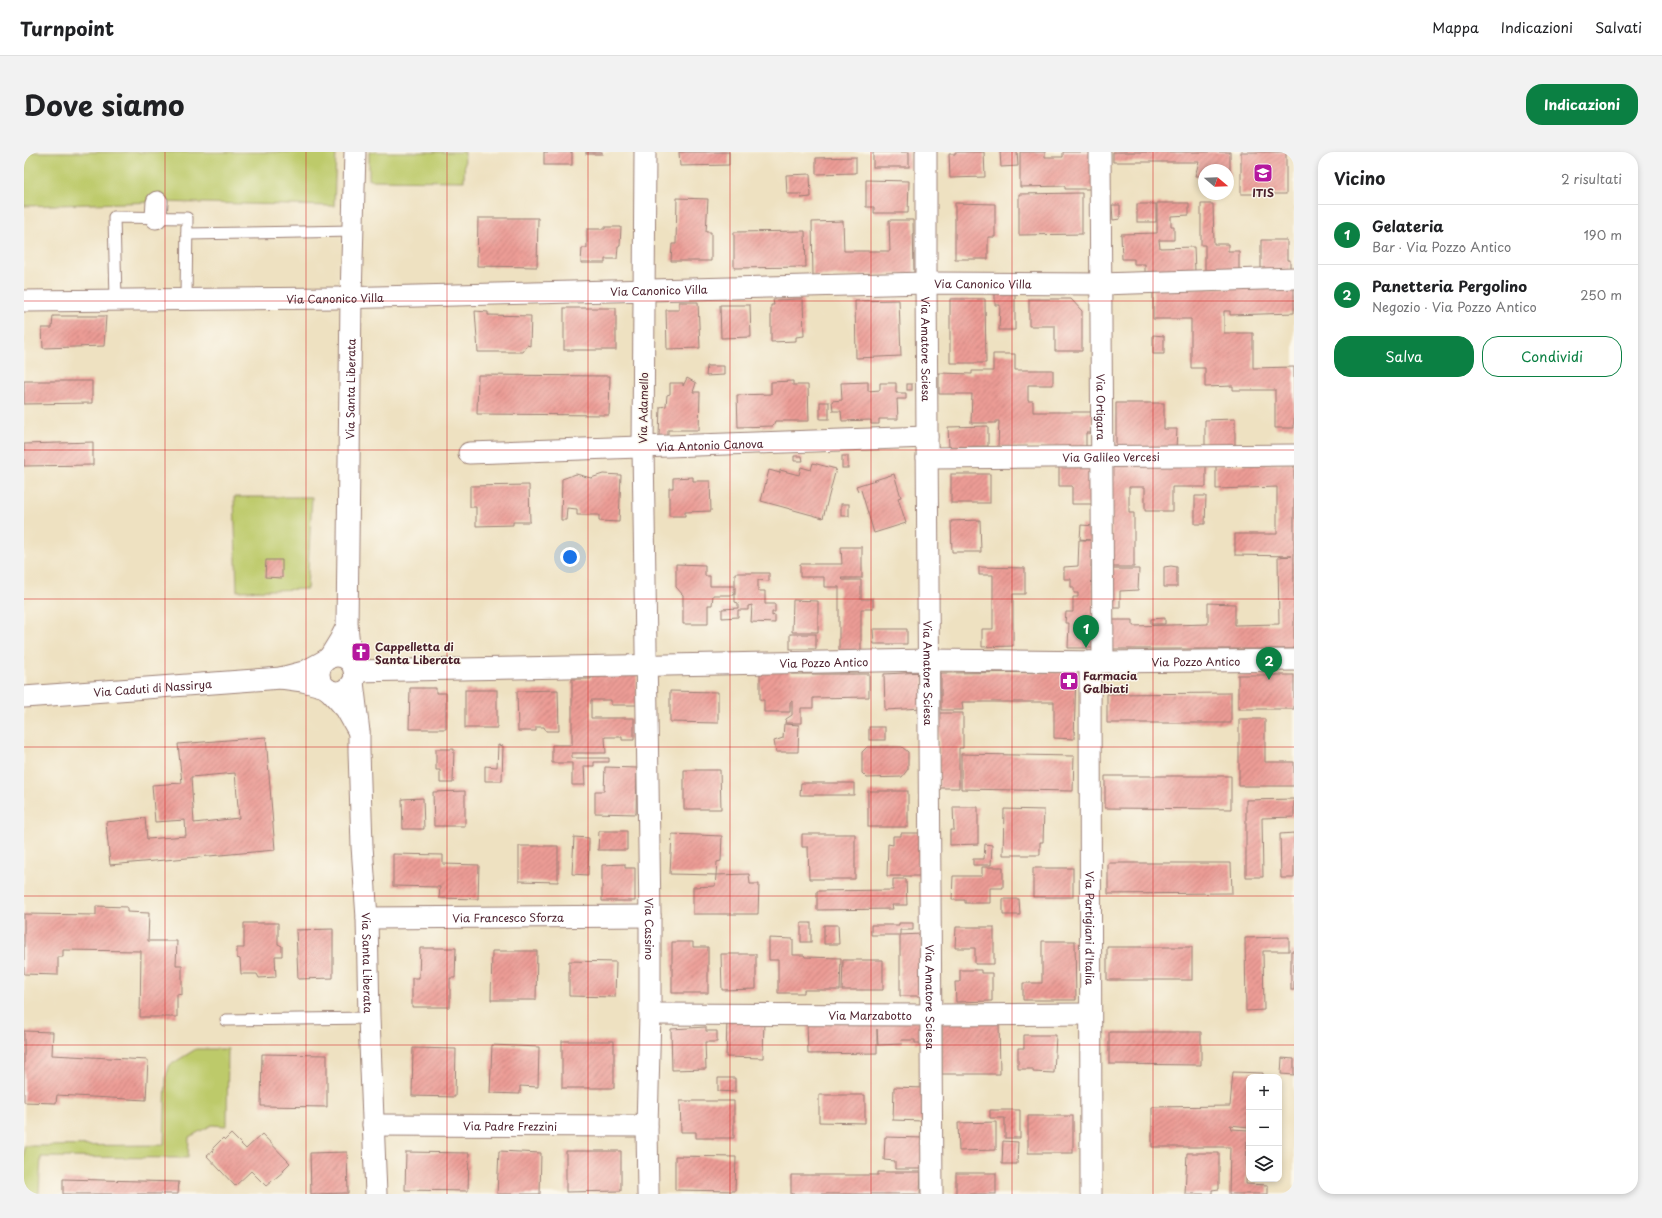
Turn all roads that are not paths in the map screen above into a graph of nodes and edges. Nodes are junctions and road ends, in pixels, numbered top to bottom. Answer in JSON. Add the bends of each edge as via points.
{"nodes":[{"id":1,"x":355,"y":152,"type":"edge"},
{"id":2,"x":645,"y":152,"type":"edge"},
{"id":3,"x":926,"y":152,"type":"edge"},
{"id":4,"x":1100,"y":152,"type":"edge"},
{"id":5,"x":353,"y":231,"type":"junction"},
{"id":6,"x":187,"y":234,"type":"junction"},
{"id":7,"x":1294,"y":278,"type":"edge"},
{"id":8,"x":926,"y":283,"type":"junction"},
{"id":9,"x":1101,"y":284,"type":"junction"},
{"id":10,"x":644,"y":290,"type":"junction"},
{"id":11,"x":186,"y":298,"type":"junction"},
{"id":12,"x":352,"y":298,"type":"junction"},
{"id":13,"x":116,"y":299,"type":"junction"},
{"id":14,"x":24,"y":301,"type":"edge"},
{"id":15,"x":927,"y":437,"type":"junction"},
{"id":16,"x":643,"y":448,"type":"junction"},
{"id":17,"x":469,"y":453,"type":"dead end"},
{"id":18,"x":1294,"y":455,"type":"edge"},
{"id":19,"x":1102,"y":456,"type":"junction"},
{"id":20,"x":927,"y":458,"type":"junction"},
{"id":21,"x":347,"y":626,"type":"junction"},
{"id":22,"x":327,"y":659,"type":"junction"},
{"id":23,"x":929,"y":660,"type":"junction"},
{"id":24,"x":1294,"y":660,"type":"edge"},
{"id":25,"x":1096,"y":662,"type":"junction"},
{"id":26,"x":646,"y":665,"type":"junction"},
{"id":27,"x":353,"y":672,"type":"junction"},
{"id":28,"x":281,"y":678,"type":"junction"},
{"id":29,"x":327,"y":688,"type":"junction"},
{"id":30,"x":24,"y":697,"type":"edge"},
{"id":31,"x":359,"y":732,"type":"junction"},
{"id":32,"x":650,"y":916,"type":"junction"},
{"id":33,"x":367,"y":918,"type":"junction"},
{"id":34,"x":650,"y":1014,"type":"junction"},
{"id":35,"x":1090,"y":1014,"type":"junction"},
{"id":36,"x":932,"y":1015,"type":"junction"},
{"id":37,"x":369,"y":1018,"type":"junction"},
{"id":38,"x":226,"y":1020,"type":"dead end"},
{"id":39,"x":373,"y":1125,"type":"junction"},
{"id":40,"x":647,"y":1126,"type":"junction"},
{"id":41,"x":376,"y":1194,"type":"edge"},
{"id":42,"x":648,"y":1194,"type":"edge"},
{"id":43,"x":932,"y":1194,"type":"edge"},
{"id":44,"x":1091,"y":1194,"type":"edge"}],
"edges":[{"from":1,"to":5,"type":"street","name":"Via Santa Liberata"},
{"from":2,"to":10,"type":"street","name":"Via Adamello"},
{"from":3,"to":8,"type":"street","name":"Via Amatore Sciesa"},
{"from":4,"to":9,"type":"street","name":"Via Ortigara"},
{"from":5,"to":6,"type":"lane"},
{"from":5,"to":12,"type":"street","name":"Via Santa Liberata"},
{"from":6,"to":11,"type":"lane"},
{"from":6,"to":13,"type":"lane","via":[[187,218],[156,210],[114,217]]},
{"from":7,"to":9,"type":"street","name":"Via Canonico Villa"},
{"from":8,"to":9,"type":"street","name":"Via Canonico Villa"},
{"from":8,"to":10,"type":"street","name":"Via Canonico Villa"},
{"from":8,"to":15,"type":"street","name":"Via Amatore Sciesa"},
{"from":9,"to":19,"type":"street","name":"Via Ortigara"},
{"from":10,"to":12,"type":"street","name":"Via Canonico Villa"},
{"from":10,"to":16,"type":"street","name":"Via Adamello"},
{"from":11,"to":12,"type":"street","name":"Via Canonico Villa"},
{"from":11,"to":13,"type":"street","name":"Via Canonico Villa"},
{"from":12,"to":21,"type":"street","name":"Via Santa Liberata"},
{"from":13,"to":14,"type":"street","name":"Via Canonico Villa"},
{"from":15,"to":16,"type":"street","name":"Via Antonio Canova"},
{"from":15,"to":20,"type":"street","name":"Via Amatore Sciesa"},
{"from":16,"to":17,"type":"street","name":"Via Antonio Canova"},
{"from":16,"to":26,"type":"street","name":"Via Adamello"},
{"from":18,"to":19,"type":"street","name":"Via Galileo Vercesi"},
{"from":19,"to":20,"type":"street","name":"Via Galileo Vercesi"},
{"from":19,"to":25,"type":"street","name":"Via Ortigara"},
{"from":20,"to":23,"type":"street","name":"Via Amatore Sciesa"},
{"from":21,"to":22,"type":"street","name":"Via Santa Liberata"},
{"from":21,"to":27,"type":"street","name":"Via Santa Liberata"},
{"from":22,"to":27,"type":"street","via":[[342,657]]},
{"from":22,"to":28,"type":"street","via":[[304,672]]},
{"from":22,"to":29,"type":"street","via":[[320,670],[321,682]]},
{"from":23,"to":25,"type":"street","name":"Via Pozzo Antico"},
{"from":23,"to":26,"type":"street","name":"Via Pozzo Antico"},
{"from":23,"to":36,"type":"street","name":"Via Amatore Sciesa"},
{"from":24,"to":25,"type":"street","name":"Via Pozzo Antico"},
{"from":25,"to":35,"type":"street","name":"Via Partigiani d'Italia"},
{"from":26,"to":27,"type":"street","name":"Via Pozzo Antico"},
{"from":26,"to":32,"type":"street","name":"Via Cassino"},
{"from":27,"to":29,"type":"street","via":[[347,689],[341,691]]},
{"from":27,"to":31,"type":"street","name":"Via Santa Liberata"},
{"from":28,"to":29,"type":"street"},
{"from":28,"to":30,"type":"street","name":"Via Caduti di Nassirya"},
{"from":29,"to":31,"type":"street","name":"Via Santa Liberata","via":[[346,709]]},
{"from":31,"to":33,"type":"street","name":"Via Santa Liberata"},
{"from":32,"to":33,"type":"street","name":"Via Francesco Sforza"},
{"from":32,"to":34,"type":"street","name":"Via Cassino"},
{"from":33,"to":37,"type":"street","name":"Via Santa Liberata"},
{"from":34,"to":36,"type":"street","name":"Via Marzabotto"},
{"from":34,"to":40,"type":"street","name":"Via Cassino"},
{"from":35,"to":36,"type":"street","name":"Via Marzabotto"},
{"from":35,"to":44,"type":"street","name":"Via Partigiani d'Italia"},
{"from":36,"to":43,"type":"street","name":"Via Amatore Sciesa"},
{"from":37,"to":38,"type":"lane"},
{"from":37,"to":39,"type":"street","name":"Via Santa Liberata"},
{"from":39,"to":40,"type":"street","name":"Via Padre Frezzini"},
{"from":39,"to":41,"type":"street","name":"Via Santa Liberata"},
{"from":40,"to":42,"type":"street","name":"Via Cassino"}]}
